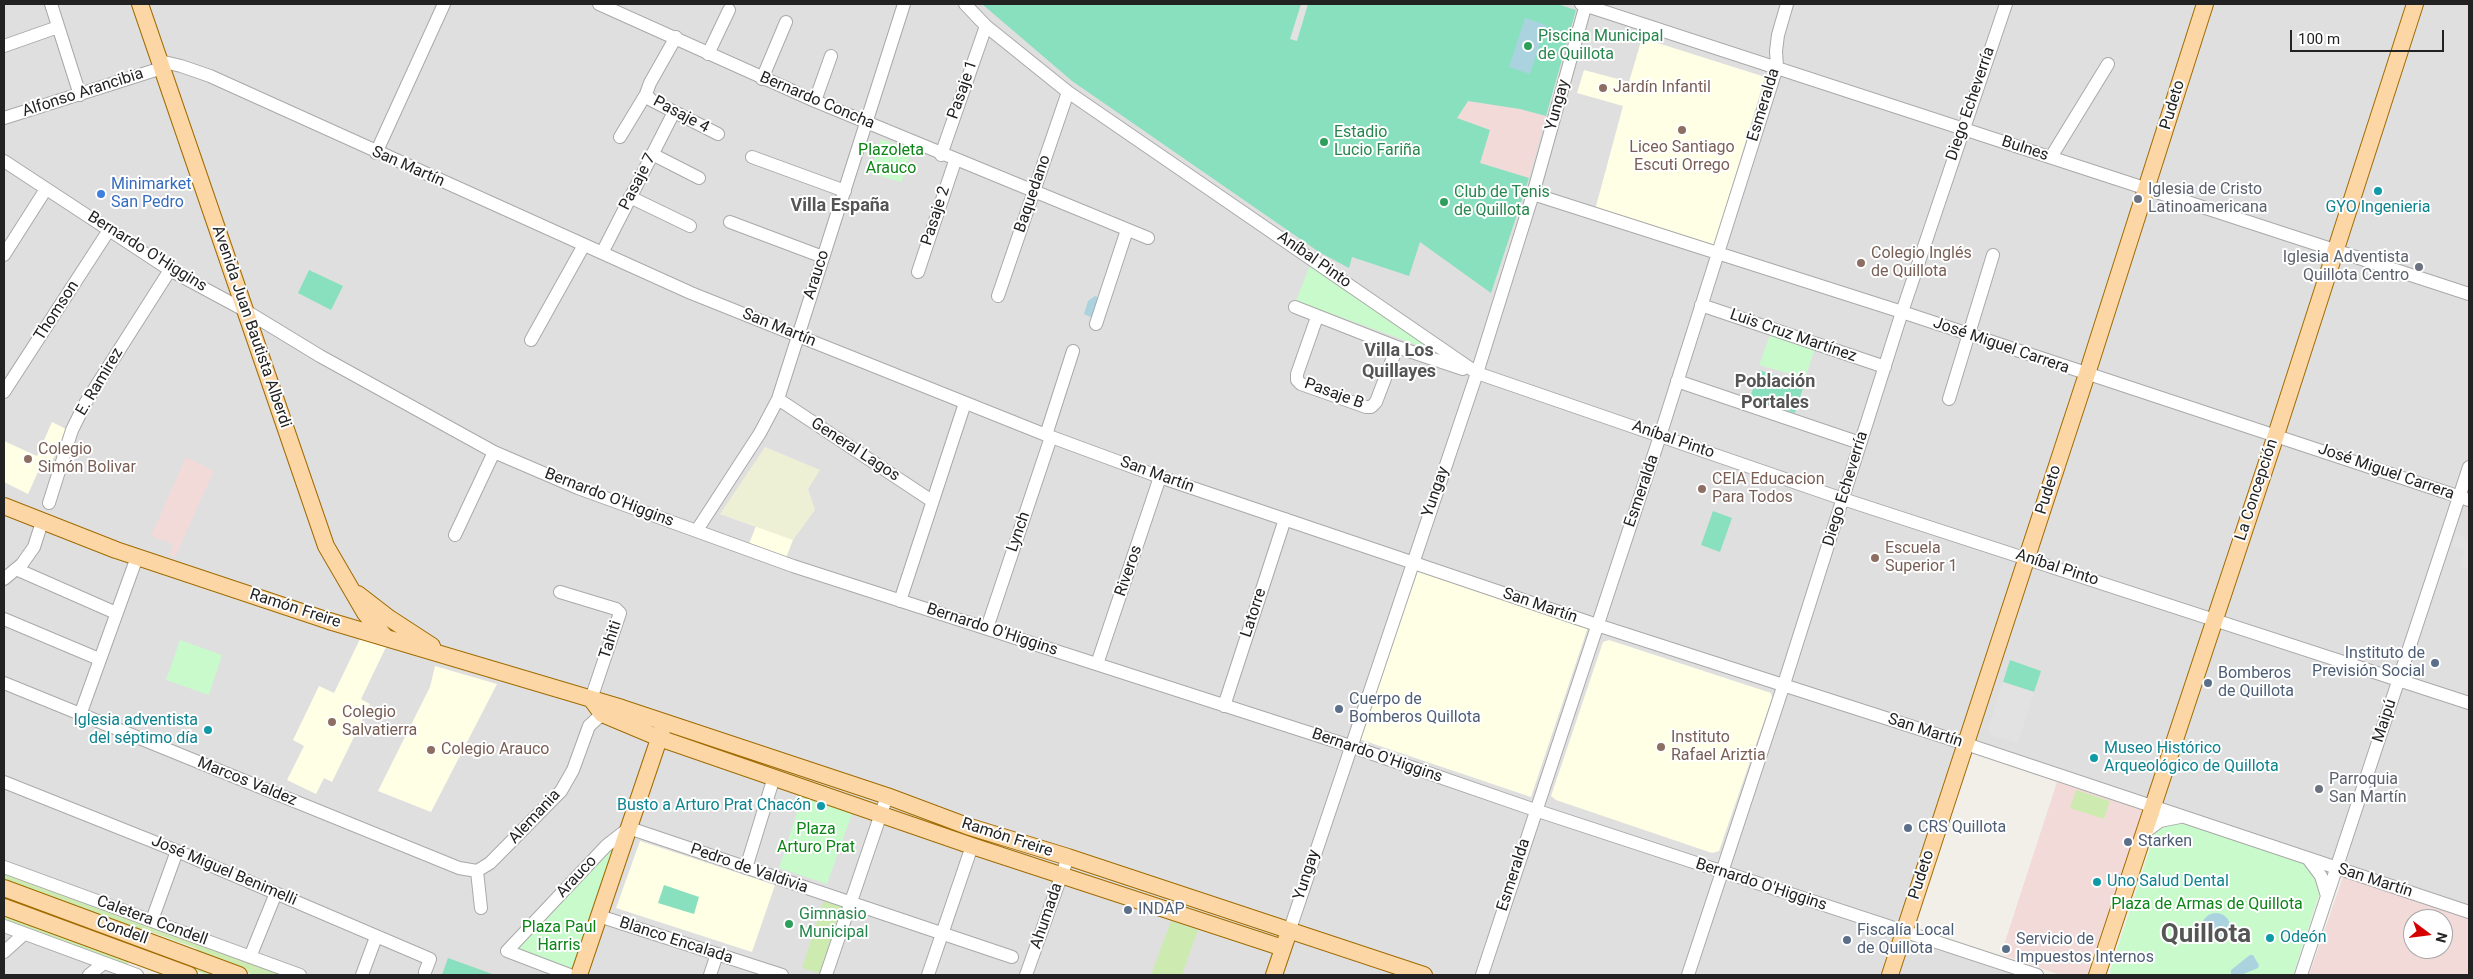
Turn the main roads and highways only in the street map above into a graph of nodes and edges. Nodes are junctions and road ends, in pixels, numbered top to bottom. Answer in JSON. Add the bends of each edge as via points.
{"nodes":[{"id":1,"x":140,"y":4,"type":"edge"},
{"id":2,"x":2205,"y":4,"type":"edge"},
{"id":3,"x":2415,"y":4,"type":"edge"},
{"id":4,"x":4,"y":506,"type":"edge"},
{"id":5,"x":348,"y":585,"type":"junction"},
{"id":6,"x":365,"y":613,"type":"junction"},
{"id":7,"x":354,"y":628,"type":"junction"},
{"id":8,"x":386,"y":638,"type":"junction"},
{"id":9,"x":459,"y":659,"type":"junction"},
{"id":10,"x":591,"y":699,"type":"junction"},
{"id":11,"x":622,"y":708,"type":"junction"},
{"id":12,"x":602,"y":714,"type":"junction"},
{"id":13,"x":662,"y":730,"type":"junction"},
{"id":14,"x":4,"y":888,"type":"edge"},
{"id":15,"x":4,"y":907,"type":"edge"},
{"id":16,"x":1289,"y":932,"type":"junction"},
{"id":17,"x":1283,"y":948,"type":"junction"},
{"id":18,"x":2099,"y":973,"type":"edge"},
{"id":19,"x":189,"y":975,"type":"edge"},
{"id":20,"x":239,"y":975,"type":"edge"},
{"id":21,"x":579,"y":975,"type":"edge"},
{"id":22,"x":1274,"y":975,"type":"edge"},
{"id":23,"x":1424,"y":975,"type":"edge"},
{"id":24,"x":1890,"y":975,"type":"edge"}],
"edges":[{"from":1,"to":5,"type":"main road","name":"Avenida Juan Bautista Alberdi","via":[[326,546]]},
{"from":2,"to":24,"type":"main road","name":"Pudeto"},
{"from":3,"to":18,"type":"main road","name":"La Concepción"},
{"from":4,"to":7,"type":"main road","name":"Ramón Freire","via":[[137,557]]},
{"from":5,"to":6,"type":"main road","name":"Avenida Juan Bautista Alberdi"},
{"from":5,"to":9,"type":"main road","via":[[410,632]]},
{"from":6,"to":7,"type":"main road"},
{"from":6,"to":8,"type":"main road","name":"Avenida Juan Bautista Alberdi"},
{"from":7,"to":8,"type":"main road","name":"Ramón Freire"},
{"from":8,"to":9,"type":"main road","name":"Ramón Freire"},
{"from":9,"to":10,"type":"main road","name":"Ramón Freire"},
{"from":10,"to":11,"type":"main road","name":"Ramón Freire"},
{"from":10,"to":12,"type":"main road"},
{"from":11,"to":12,"type":"main road"},
{"from":11,"to":13,"type":"main road","name":"Ramón Freire"},
{"from":12,"to":13,"type":"main road","name":"Ramón Freire"},
{"from":13,"to":16,"type":"main road","name":"Ramón Freire","via":[[887,796],[967,826]]},
{"from":13,"to":17,"type":"main road","name":"Ramón Freire","via":[[774,777]]},
{"from":13,"to":21,"type":"main road","name":"Arauco"},
{"from":14,"to":20,"type":"main road","name":"Condell"},
{"from":15,"to":19,"type":"main road","name":"Condell"},
{"from":16,"to":17,"type":"main road","name":"Yungay"},
{"from":16,"to":23,"type":"main road","name":"Ramón Freire"},
{"from":17,"to":22,"type":"main road","name":"Yungay"}]}
